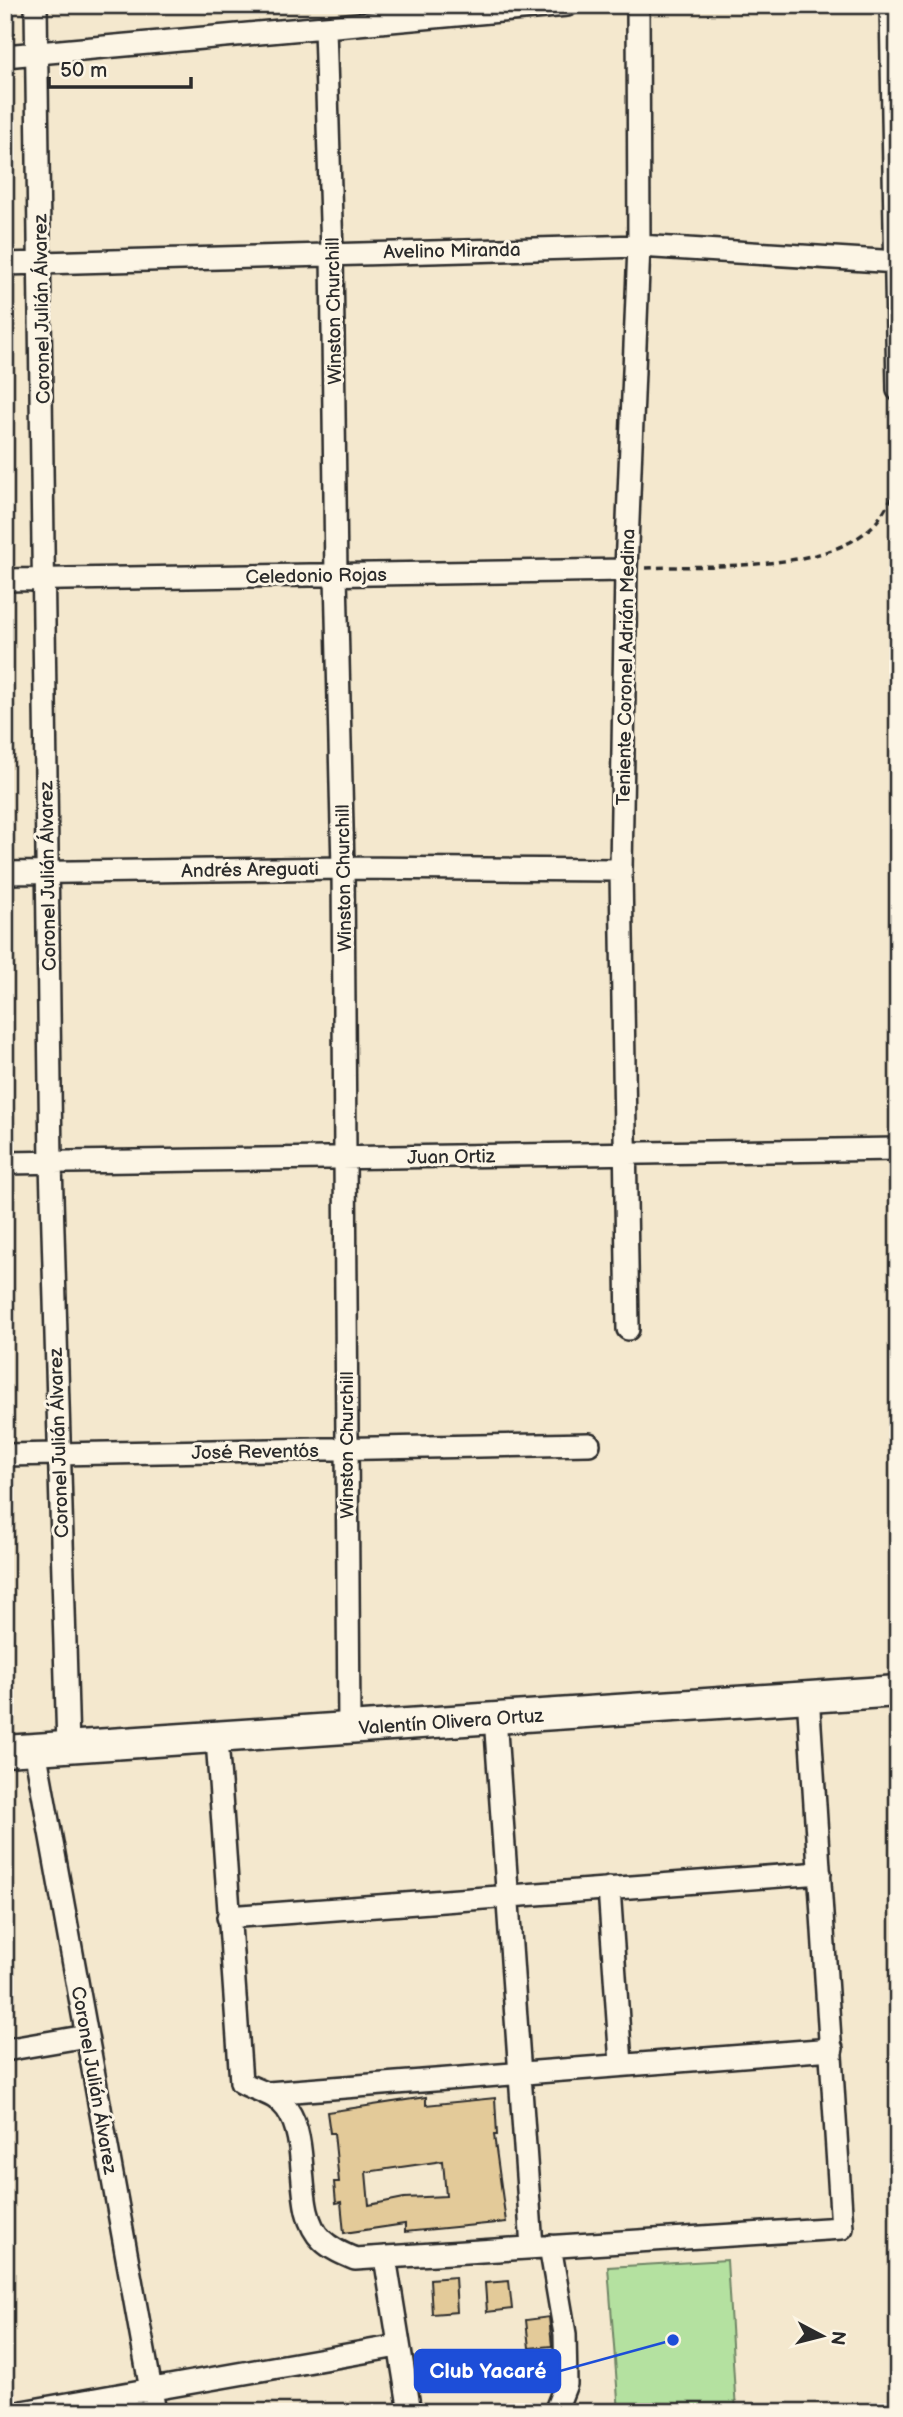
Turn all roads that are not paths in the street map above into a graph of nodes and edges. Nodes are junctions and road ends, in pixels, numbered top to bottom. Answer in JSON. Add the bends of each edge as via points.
{"nodes":[{"id":1,"x":36,"y":5,"type":"edge"},
{"id":2,"x":567,"y":5,"type":"edge"},
{"id":3,"x":638,"y":5,"type":"edge"},
{"id":4,"x":891,"y":5,"type":"edge"},
{"id":5,"x":325,"y":28,"type":"junction"},
{"id":6,"x":37,"y":54,"type":"junction"},
{"id":7,"x":5,"y":56,"type":"edge"},
{"id":8,"x":639,"y":246,"type":"junction"},
{"id":9,"x":332,"y":253,"type":"junction"},
{"id":10,"x":898,"y":262,"type":"edge"},
{"id":11,"x":42,"y":263,"type":"junction"},
{"id":12,"x":5,"y":264,"type":"edge"},
{"id":13,"x":898,"y":390,"type":"edge"},
{"id":14,"x":626,"y":570,"type":"junction"},
{"id":15,"x":335,"y":575,"type":"junction"},
{"id":16,"x":5,"y":580,"type":"edge"},
{"id":17,"x":44,"y":580,"type":"junction"},
{"id":18,"x":343,"y":868,"type":"junction"},
{"id":19,"x":621,"y":870,"type":"junction"},
{"id":20,"x":5,"y":873,"type":"edge"},
{"id":21,"x":46,"y":873,"type":"junction"},
{"id":22,"x":898,"y":1149,"type":"edge"},
{"id":23,"x":623,"y":1152,"type":"junction"},
{"id":24,"x":347,"y":1158,"type":"junction"},
{"id":25,"x":5,"y":1163,"type":"edge"},
{"id":26,"x":51,"y":1163,"type":"junction"},
{"id":27,"x":628,"y":1329,"type":"dead end"},
{"id":28,"x":589,"y":1444,"type":"dead end"},
{"id":29,"x":345,"y":1449,"type":"junction"},
{"id":30,"x":57,"y":1454,"type":"junction"},
{"id":31,"x":5,"y":1455,"type":"edge"},
{"id":32,"x":898,"y":1691,"type":"edge"},
{"id":33,"x":808,"y":1695,"type":"junction"},
{"id":34,"x":495,"y":1717,"type":"junction"},
{"id":35,"x":349,"y":1728,"type":"junction"},
{"id":36,"x":217,"y":1739,"type":"junction"},
{"id":37,"x":68,"y":1747,"type":"junction"},
{"id":38,"x":35,"y":1749,"type":"junction"},
{"id":39,"x":5,"y":1751,"type":"edge"},
{"id":40,"x":820,"y":1873,"type":"junction"},
{"id":41,"x":610,"y":1888,"type":"junction"},
{"id":42,"x":507,"y":1895,"type":"junction"},
{"id":43,"x":228,"y":1917,"type":"junction"},
{"id":44,"x":87,"y":2036,"type":"junction"},
{"id":45,"x":832,"y":2049,"type":"junction"},
{"id":46,"x":5,"y":2050,"type":"edge"},
{"id":47,"x":621,"y":2064,"type":"junction"},
{"id":48,"x":520,"y":2071,"type":"junction"},
{"id":49,"x":268,"y":2093,"type":"junction"},
{"id":50,"x":541,"y":2246,"type":"junction"},
{"id":51,"x":385,"y":2257,"type":"junction"},
{"id":52,"x":398,"y":2346,"type":"junction"},
{"id":53,"x":151,"y":2388,"type":"junction"},
{"id":54,"x":22,"y":2412,"type":"edge"},
{"id":55,"x":155,"y":2412,"type":"edge"},
{"id":56,"x":410,"y":2412,"type":"edge"},
{"id":57,"x":555,"y":2412,"type":"edge"}],
"edges":[{"from":1,"to":6,"type":"street","name":"Coronel Julián Álvarez"},
{"from":2,"to":5,"type":"street"},
{"from":3,"to":8,"type":"street","name":"Teniente Coronel Adrián Medina"},
{"from":4,"to":10,"type":"street"},
{"from":5,"to":6,"type":"street"},
{"from":5,"to":9,"type":"street","name":"Winston Churchill"},
{"from":6,"to":7,"type":"street"},
{"from":6,"to":11,"type":"street","name":"Coronel Julián Álvarez"},
{"from":8,"to":9,"type":"street","name":"Avelino Miranda"},
{"from":8,"to":10,"type":"street","name":"Avelino Miranda"},
{"from":8,"to":14,"type":"street","name":"Teniente Coronel Adrián Medina"},
{"from":9,"to":11,"type":"street","name":"Avelino Miranda"},
{"from":9,"to":15,"type":"street","name":"Winston Churchill"},
{"from":10,"to":13,"type":"street"},
{"from":11,"to":12,"type":"street","name":"Avelino Miranda"},
{"from":11,"to":17,"type":"street","name":"Coronel Julián Álvarez"},
{"from":14,"to":15,"type":"street","name":"Celedonio Rojas"},
{"from":14,"to":19,"type":"street","name":"Teniente Coronel Adrián Medina"},
{"from":15,"to":17,"type":"street","name":"Celedonio Rojas"},
{"from":15,"to":18,"type":"street","name":"Winston Churchill"},
{"from":16,"to":17,"type":"street","name":"Celedonio Rojas"},
{"from":17,"to":21,"type":"street","name":"Coronel Julián Álvarez"},
{"from":18,"to":19,"type":"street","name":"Andrés Areguati"},
{"from":18,"to":21,"type":"street","name":"Andrés Areguati"},
{"from":18,"to":24,"type":"street","name":"Winston Churchill"},
{"from":19,"to":23,"type":"street","name":"Teniente Coronel Adrián Medina"},
{"from":20,"to":21,"type":"street","name":"Andrés Areguati"},
{"from":21,"to":26,"type":"street","name":"Coronel Julián Álvarez"},
{"from":22,"to":23,"type":"street","name":"Juan Ortiz"},
{"from":23,"to":24,"type":"street","name":"Juan Ortiz"},
{"from":23,"to":27,"type":"street","name":"Teniente Coronel Adrián Medina"},
{"from":24,"to":26,"type":"street","name":"Juan Ortiz"},
{"from":24,"to":29,"type":"street","name":"Winston Churchill"},
{"from":25,"to":26,"type":"street","name":"Juan Ortiz"},
{"from":26,"to":30,"type":"street","name":"Coronel Julián Álvarez"},
{"from":28,"to":29,"type":"street","name":"José Reventós"},
{"from":29,"to":30,"type":"street","name":"José Reventós"},
{"from":29,"to":35,"type":"street","name":"Winston Churchill"},
{"from":30,"to":31,"type":"street","name":"José Reventós"},
{"from":30,"to":37,"type":"street","name":"Coronel Julián Álvarez"},
{"from":32,"to":33,"type":"street","name":"Valentín Olivera Ortuz"},
{"from":33,"to":34,"type":"street","name":"Valentín Olivera Ortuz"},
{"from":33,"to":40,"type":"street"},
{"from":34,"to":35,"type":"street","name":"Valentín Olivera Ortuz"},
{"from":34,"to":42,"type":"street"},
{"from":35,"to":36,"type":"street","name":"Valentín Olivera Ortuz"},
{"from":36,"to":37,"type":"street","name":"Valentín Olivera Ortuz"},
{"from":36,"to":43,"type":"street"},
{"from":37,"to":38,"type":"street","name":"Valentín Olivera Ortuz"},
{"from":38,"to":39,"type":"street","name":"Valentín Olivera Ortuz"},
{"from":38,"to":44,"type":"street","name":"Coronel Julián Álvarez"},
{"from":40,"to":41,"type":"street"},
{"from":40,"to":45,"type":"street"},
{"from":41,"to":42,"type":"street"},
{"from":41,"to":47,"type":"street"},
{"from":42,"to":43,"type":"street"},
{"from":42,"to":48,"type":"street"},
{"from":43,"to":49,"type":"street","via":[[241,2082]]},
{"from":44,"to":46,"type":"street"},
{"from":44,"to":53,"type":"street","name":"Coronel Julián Álvarez"},
{"from":45,"to":47,"type":"street"},
{"from":45,"to":50,"type":"street","via":[[842,2228]]},
{"from":47,"to":48,"type":"street"},
{"from":48,"to":49,"type":"street"},
{"from":48,"to":50,"type":"street"},
{"from":49,"to":51,"type":"street","via":[[286,2108],[298,2129],[309,2215],[319,2238],[355,2259]]},
{"from":50,"to":51,"type":"street"},
{"from":50,"to":57,"type":"street","via":[[565,2334],[566,2384]]},
{"from":51,"to":52,"type":"street"},
{"from":52,"to":53,"type":"street"},
{"from":52,"to":56,"type":"street"},
{"from":53,"to":54,"type":"street"},
{"from":53,"to":55,"type":"street","name":"Coronel Julián Álvarez"}]}
